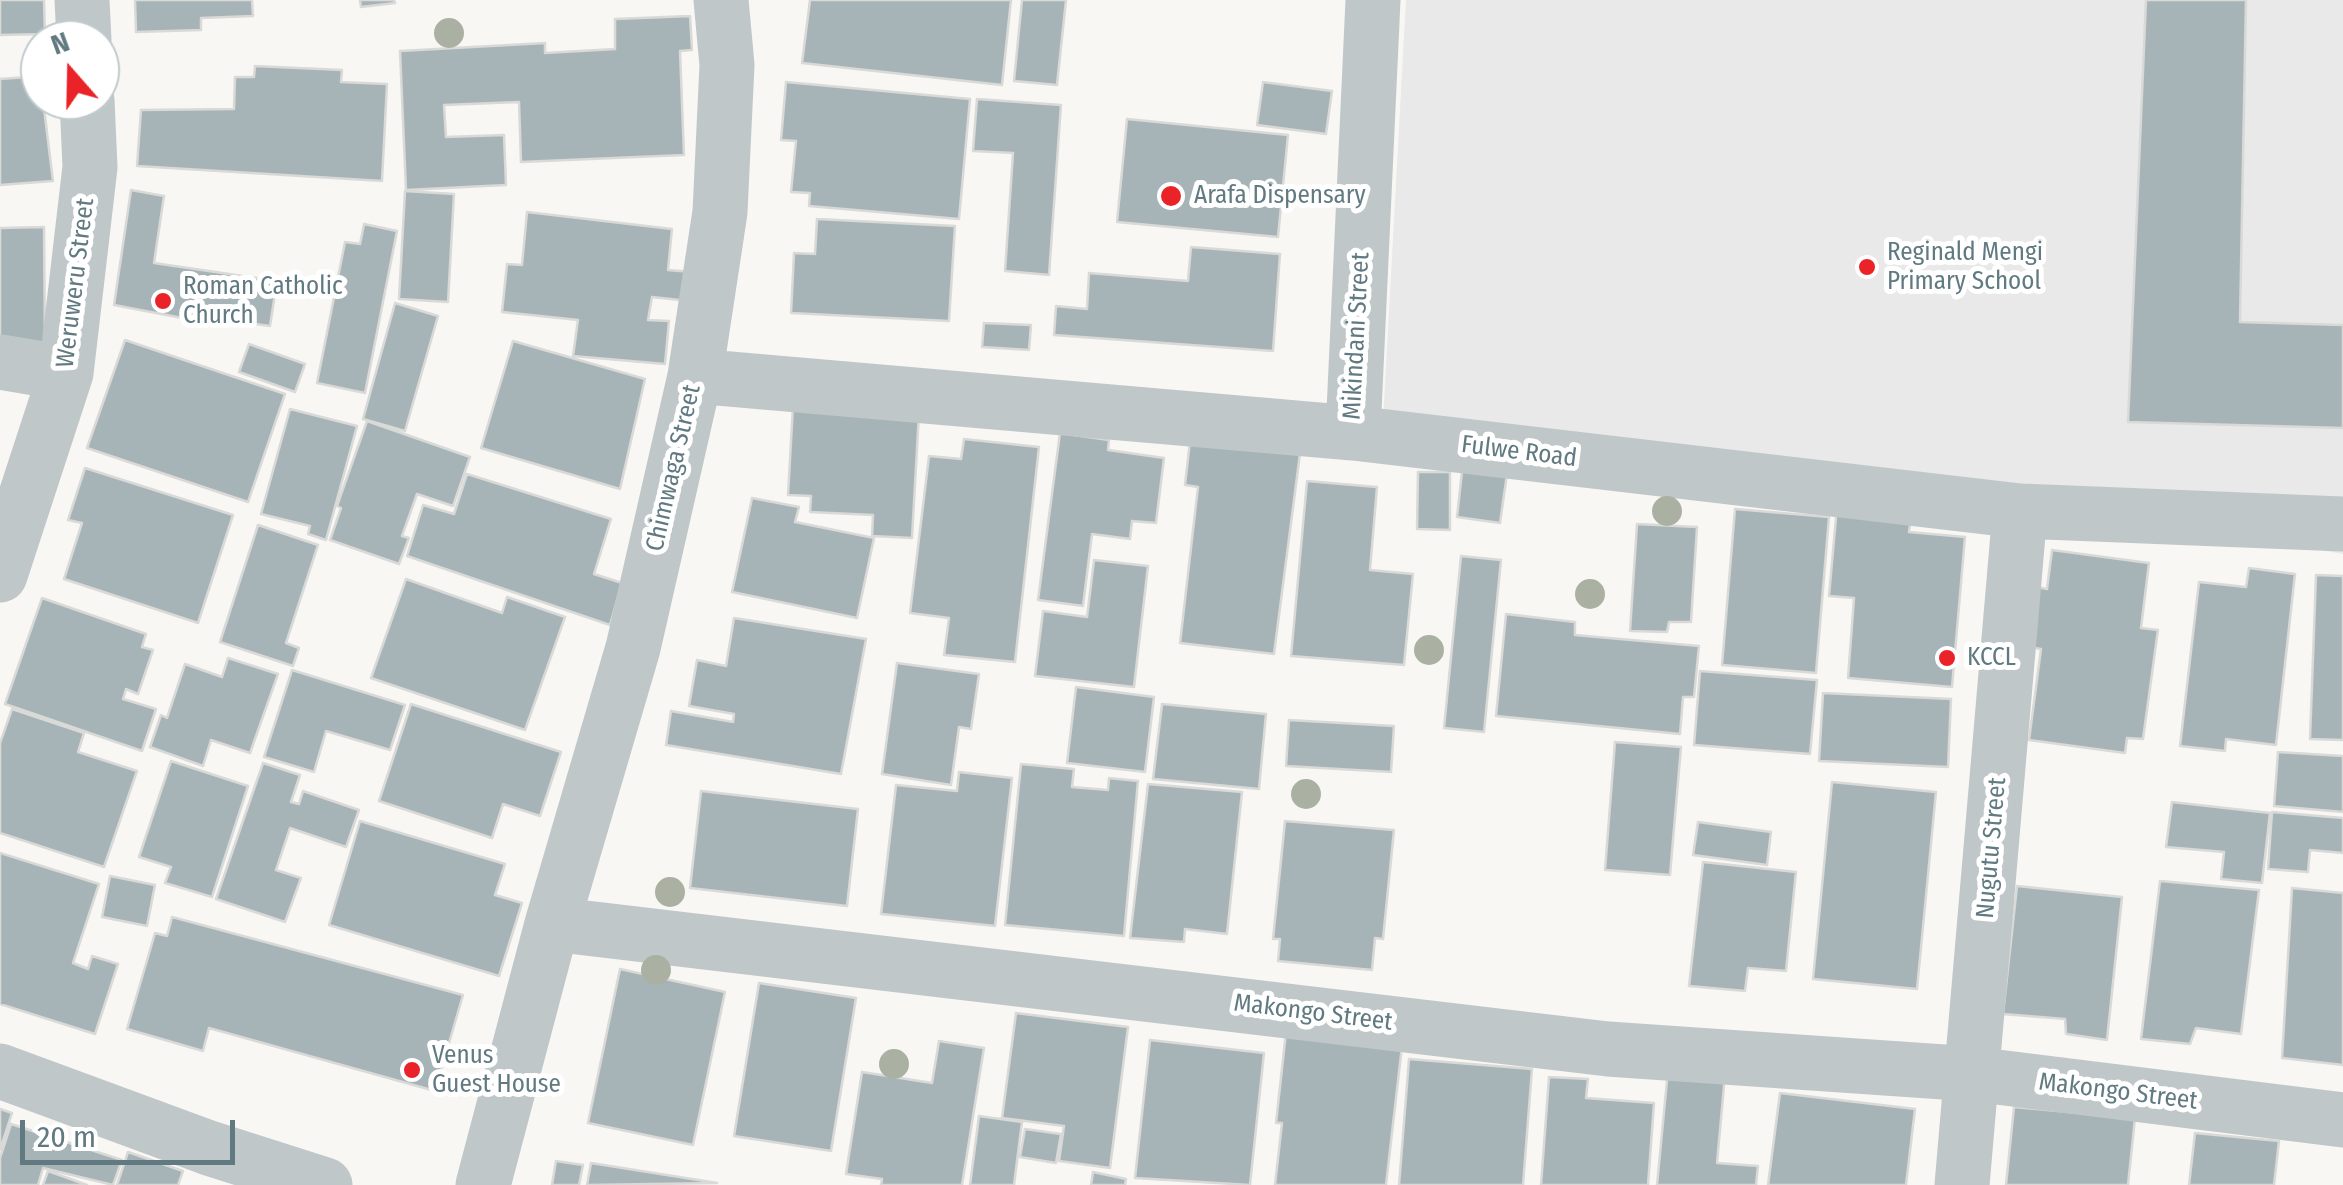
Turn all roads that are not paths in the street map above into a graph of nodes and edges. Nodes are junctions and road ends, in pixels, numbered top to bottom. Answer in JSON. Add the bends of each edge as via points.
{"nodes":[{"id":1,"x":721,"y":0,"type":"edge"},
{"id":2,"x":1373,"y":0,"type":"edge"},
{"id":3,"x":88,"y":120,"type":"edge"},
{"id":4,"x":0,"y":362,"type":"edge"},
{"id":5,"x":66,"y":373,"type":"junction"},
{"id":6,"x":695,"y":376,"type":"junction"},
{"id":7,"x":1353,"y":433,"type":"junction"},
{"id":8,"x":2020,"y":512,"type":"junction"},
{"id":9,"x":2343,"y":524,"type":"edge"},
{"id":10,"x":0,"y":576,"type":"edge"},
{"id":11,"x":552,"y":924,"type":"junction"},
{"id":12,"x":0,"y":1070,"type":"edge"},
{"id":13,"x":1973,"y":1074,"type":"junction"},
{"id":14,"x":2343,"y":1120,"type":"edge"},
{"id":15,"x":324,"y":1185,"type":"edge"},
{"id":16,"x":482,"y":1185,"type":"edge"},
{"id":17,"x":1962,"y":1185,"type":"edge"}],
"edges":[{"from":1,"to":6,"type":"street","name":"Chimwaga Street","via":[[727,65],[720,212]]},
{"from":2,"to":7,"type":"street","name":"Mikindani Street"},
{"from":3,"to":5,"type":"street","name":"Weruweru Street","via":[[90,167]]},
{"from":4,"to":5,"type":"street"},
{"from":5,"to":10,"type":"street","name":"Weruweru Street"},
{"from":6,"to":7,"type":"street","name":"Fulwe Road"},
{"from":6,"to":11,"type":"street","name":"Chimwaga Street","via":[[633,648]]},
{"from":7,"to":8,"type":"street","name":"Fulwe Road"},
{"from":8,"to":9,"type":"street","name":"Fulwe Road"},
{"from":8,"to":13,"type":"street","name":"Nugutu Street"},
{"from":11,"to":13,"type":"street","name":"Makongo Street","via":[[1608,1049]]},
{"from":11,"to":16,"type":"street"},
{"from":12,"to":15,"type":"street"},
{"from":13,"to":14,"type":"street","name":"Makongo Street"},
{"from":13,"to":17,"type":"street","name":"Nugutu Street"}]}
